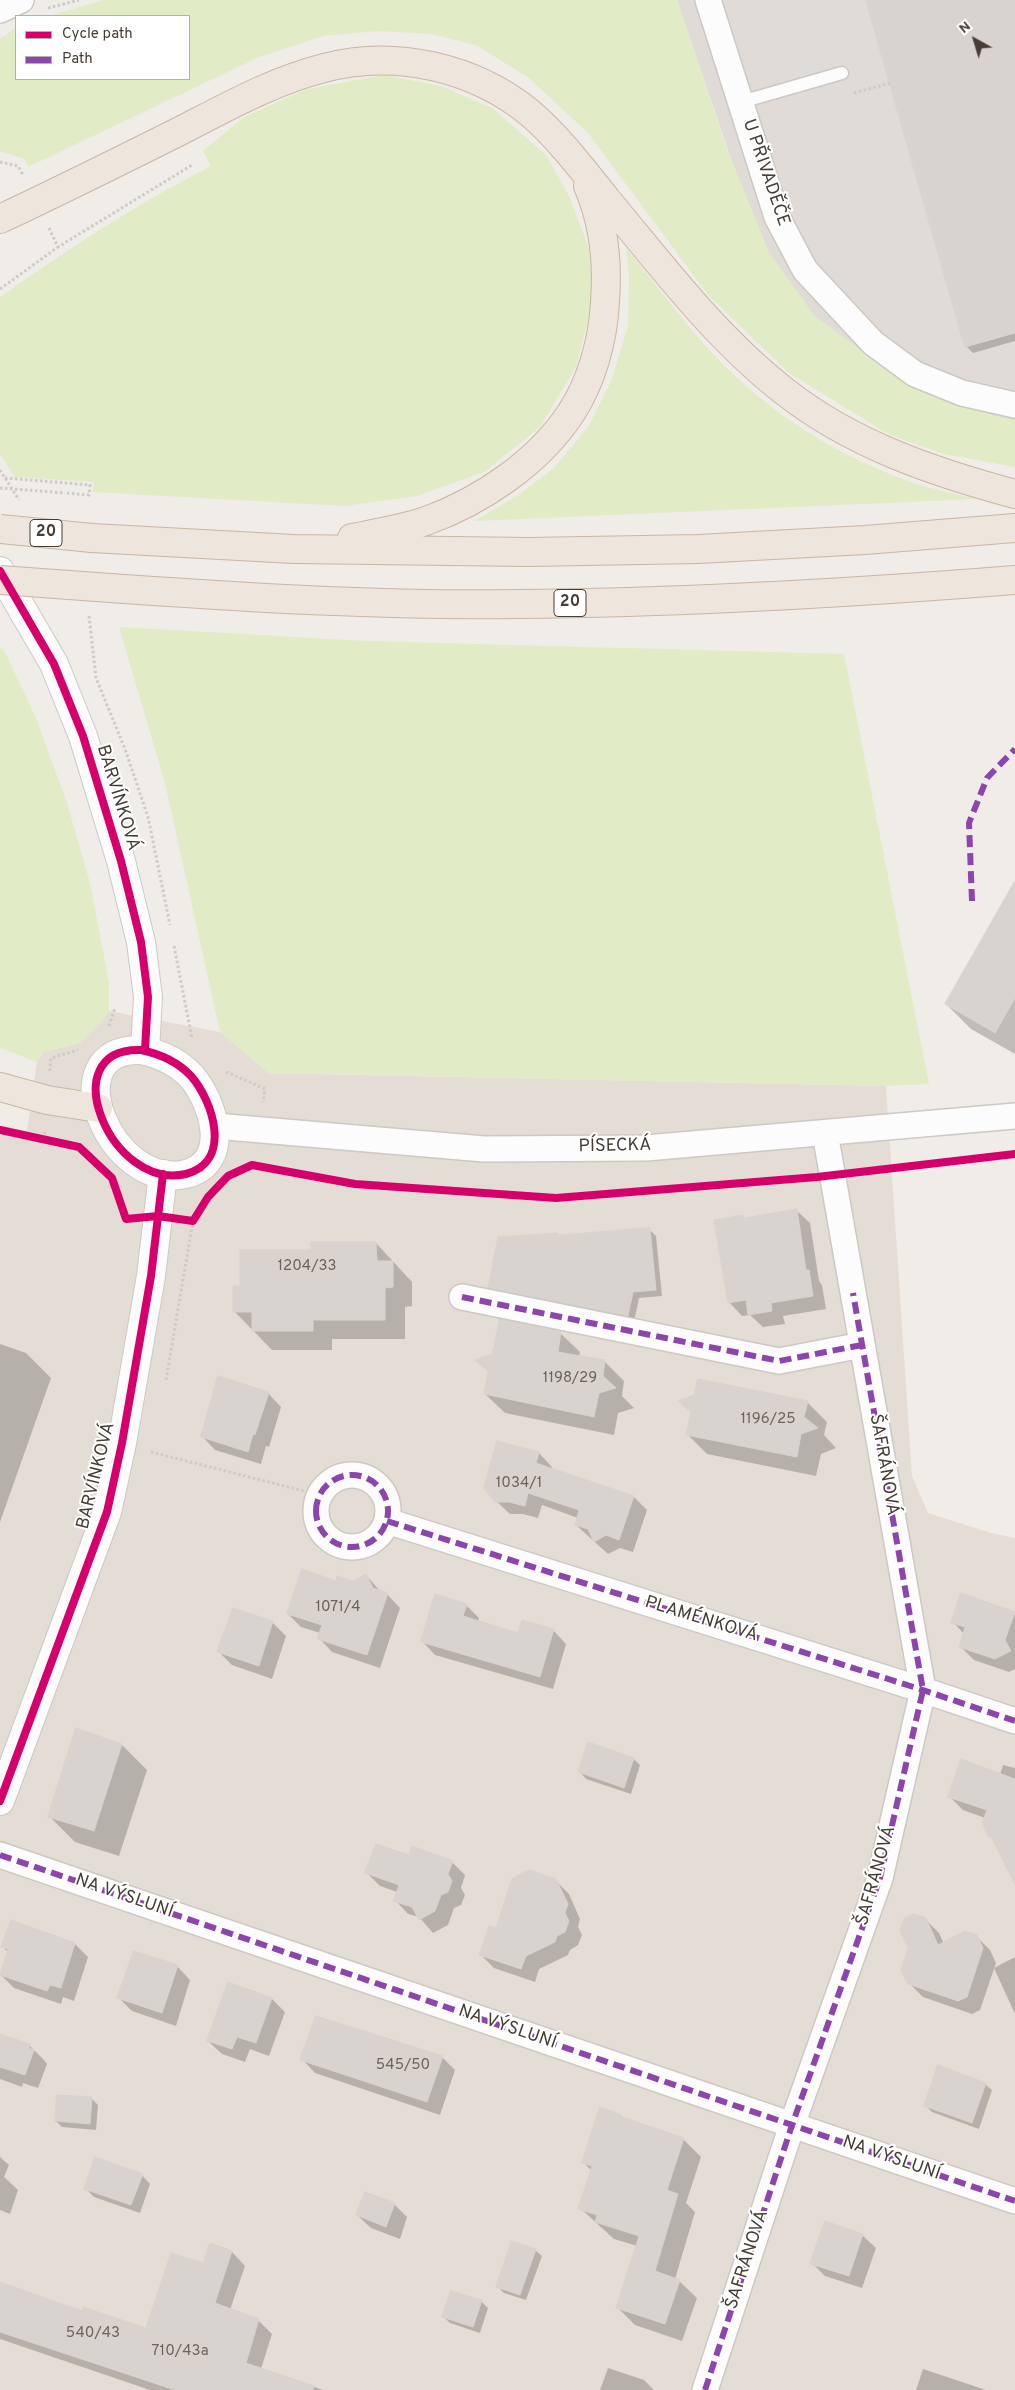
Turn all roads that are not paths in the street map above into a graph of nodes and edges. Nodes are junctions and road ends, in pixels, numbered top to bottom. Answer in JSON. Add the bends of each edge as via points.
{"nodes":[{"id":1,"x":21,"y":0,"type":"edge"},
{"id":2,"x":708,"y":0,"type":"edge"},
{"id":3,"x":0,"y":10,"type":"edge"},
{"id":4,"x":842,"y":73,"type":"dead end"},
{"id":5,"x":741,"y":102,"type":"junction"},
{"id":6,"x":580,"y":167,"type":"junction"},
{"id":7,"x":0,"y":220,"type":"edge"},
{"id":8,"x":1015,"y":405,"type":"edge"},
{"id":9,"x":1015,"y":494,"type":"edge"},
{"id":10,"x":1015,"y":528,"type":"edge"},
{"id":11,"x":0,"y":529,"type":"edge"},
{"id":12,"x":294,"y":549,"type":"junction"},
{"id":13,"x":0,"y":571,"type":"edge"},
{"id":14,"x":0,"y":580,"type":"edge"},
{"id":15,"x":1015,"y":580,"type":"edge"},
{"id":16,"x":42,"y":584,"type":"junction"},
{"id":17,"x":0,"y":588,"type":"edge"},
{"id":18,"x":145,"y":1050,"type":"junction"},
{"id":19,"x":0,"y":1087,"type":"edge"},
{"id":20,"x":98,"y":1108,"type":"junction"},
{"id":21,"x":1015,"y":1116,"type":"edge"},
{"id":22,"x":214,"y":1126,"type":"junction"},
{"id":23,"x":825,"y":1132,"type":"junction"},
{"id":24,"x":163,"y":1174,"type":"junction"},
{"id":25,"x":462,"y":1296,"type":"dead end"},
{"id":26,"x":862,"y":1345,"type":"junction"},
{"id":27,"x":387,"y":1522,"type":"junction"},
{"id":28,"x":923,"y":1690,"type":"junction"},
{"id":29,"x":1015,"y":1721,"type":"edge"},
{"id":30,"x":0,"y":1801,"type":"edge"},
{"id":31,"x":0,"y":1855,"type":"edge"},
{"id":32,"x":792,"y":2125,"type":"junction"},
{"id":33,"x":1015,"y":2201,"type":"edge"},
{"id":34,"x":705,"y":2390,"type":"edge"}],
"edges":[{"from":1,"to":3,"type":"street"},
{"from":2,"to":5,"type":"street","name":"U PŘIVADĚČE"},
{"from":4,"to":5,"type":"lane"},
{"from":5,"to":8,"type":"street","name":"U PŘIVADĚČE","via":[[777,217],[805,270],[838,308],[873,344],[915,374],[962,393]]},
{"from":6,"to":7,"type":"highway","via":[[531,114],[481,82],[424,64],[358,62],[325,67],[272,85]]},
{"from":6,"to":9,"type":"highway","via":[[692,303],[783,391],[822,418],[866,442],[915,463]]},
{"from":6,"to":12,"type":"highway","via":[[600,223],[607,282],[598,347],[571,414],[529,459],[498,483],[453,510],[398,529]]},
{"from":10,"to":12,"type":"highway","number":"20","via":[[698,549],[529,552]]},
{"from":11,"to":12,"type":"highway","number":"20","bridge":true,"via":[[92,538]]},
{"from":13,"to":18,"type":"street","name":"BARVÍNKOVÁ","via":[[54,664],[86,745],[121,861],[141,942],[148,997]]},
{"from":14,"to":16,"type":"highway","number":"20","bridge":true},
{"from":15,"to":16,"type":"highway","number":"20","bridge":true,"via":[[709,600],[517,604],[301,601]]},
{"from":16,"to":17,"type":"highway","bridge":true},
{"from":18,"to":20,"type":"street","via":[[122,1051],[106,1062],[96,1083]]},
{"from":18,"to":22,"type":"street","via":[[167,1058],[191,1077],[206,1099]]},
{"from":19,"to":20,"type":"highway","via":[[47,1100]]},
{"from":20,"to":24,"type":"street","via":[[106,1129],[123,1151],[141,1165]]},
{"from":21,"to":23,"type":"street","name":"PÍSECKÁ"},
{"from":22,"to":23,"type":"street","name":"PÍSECKÁ","via":[[484,1149],[646,1148]]},
{"from":22,"to":24,"type":"street","via":[[213,1147],[203,1165],[184,1174]]},
{"from":23,"to":26,"type":"street","name":"ŠAFRÁNOVÁ"},
{"from":24,"to":30,"type":"street","name":"BARVÍNKOVÁ","via":[[151,1276],[107,1512]]},
{"from":25,"to":26,"type":"street","via":[[779,1361]]},
{"from":26,"to":28,"type":"street","name":"ŠAFRÁNOVÁ"},
{"from":27,"to":27,"type":"street","via":[[386,1498],[371,1480],[360,1476],[337,1479],[327,1486],[316,1507],[316,1519],[329,1539],[339,1545],[362,1546],[373,1541]]},
{"from":27,"to":28,"type":"street","name":"PLAMÉNKOVÁ"},
{"from":28,"to":29,"type":"street","name":"PLAMÉNKOVÁ"},
{"from":28,"to":32,"type":"street","name":"ŠAFRÁNOVÁ","via":[[880,1878]]},
{"from":31,"to":32,"type":"street","name":"NA VÝSLUNÍ"},
{"from":32,"to":33,"type":"street","name":"NA VÝSLUNÍ"},
{"from":32,"to":34,"type":"street","name":"ŠAFRÁNOVÁ"}]}
